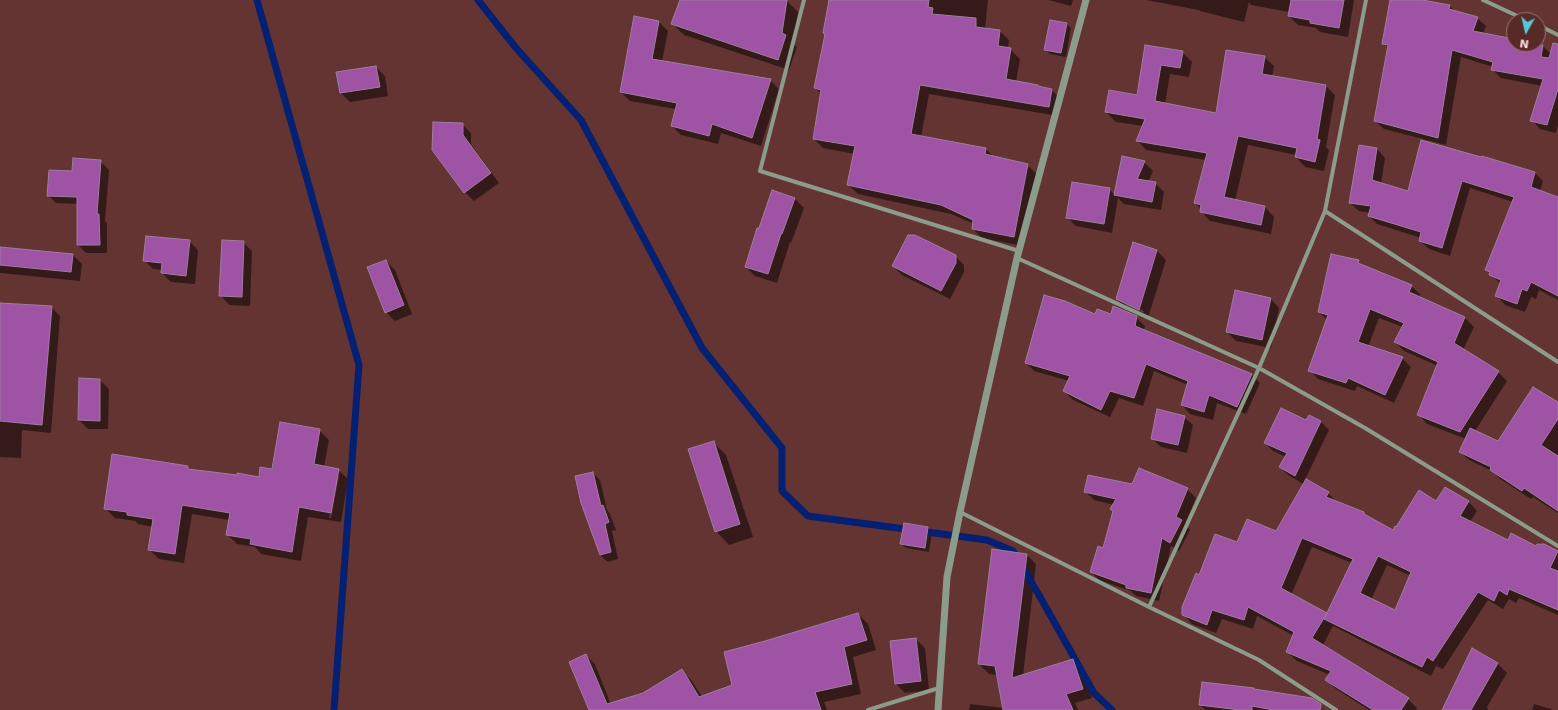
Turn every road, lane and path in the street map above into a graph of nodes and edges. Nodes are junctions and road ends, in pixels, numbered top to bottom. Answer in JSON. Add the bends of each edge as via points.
{"nodes":[{"id":1,"x":804,"y":0,"type":"edge"},
{"id":2,"x":1086,"y":0,"type":"edge"},
{"id":3,"x":1366,"y":0,"type":"edge"},
{"id":4,"x":1483,"y":0,"type":"edge"},
{"id":5,"x":1509,"y":12,"type":"edge"},
{"id":6,"x":1546,"y":29,"type":"edge"},
{"id":7,"x":1558,"y":35,"type":"edge"},
{"id":8,"x":1325,"y":211,"type":"junction"},
{"id":9,"x":1018,"y":255,"type":"junction"},
{"id":10,"x":1558,"y":362,"type":"edge"},
{"id":11,"x":1259,"y":368,"type":"junction"},
{"id":12,"x":960,"y":512,"type":"junction"},
{"id":13,"x":1558,"y":546,"type":"edge"},
{"id":14,"x":1149,"y":607,"type":"junction"},
{"id":15,"x":940,"y":688,"type":"junction"},
{"id":16,"x":868,"y":710,"type":"edge"},
{"id":17,"x":938,"y":710,"type":"edge"},
{"id":18,"x":1336,"y":710,"type":"edge"}],
"edges":[{"from":1,"to":9,"type":"street","via":[[760,170]]},
{"from":2,"to":9,"type":"street"},
{"from":3,"to":8,"type":"street"},
{"from":4,"to":5,"type":"street"},
{"from":6,"to":7,"type":"street"},
{"from":8,"to":10,"type":"street"},
{"from":8,"to":11,"type":"street"},
{"from":9,"to":11,"type":"street"},
{"from":9,"to":12,"type":"street"},
{"from":11,"to":13,"type":"street","via":[[1365,428]]},
{"from":11,"to":14,"type":"street"},
{"from":12,"to":14,"type":"street"},
{"from":12,"to":15,"type":"street","via":[[947,577]]},
{"from":14,"to":18,"type":"street","via":[[1259,660]]},
{"from":15,"to":16,"type":"street"},
{"from":15,"to":17,"type":"street"}]}
